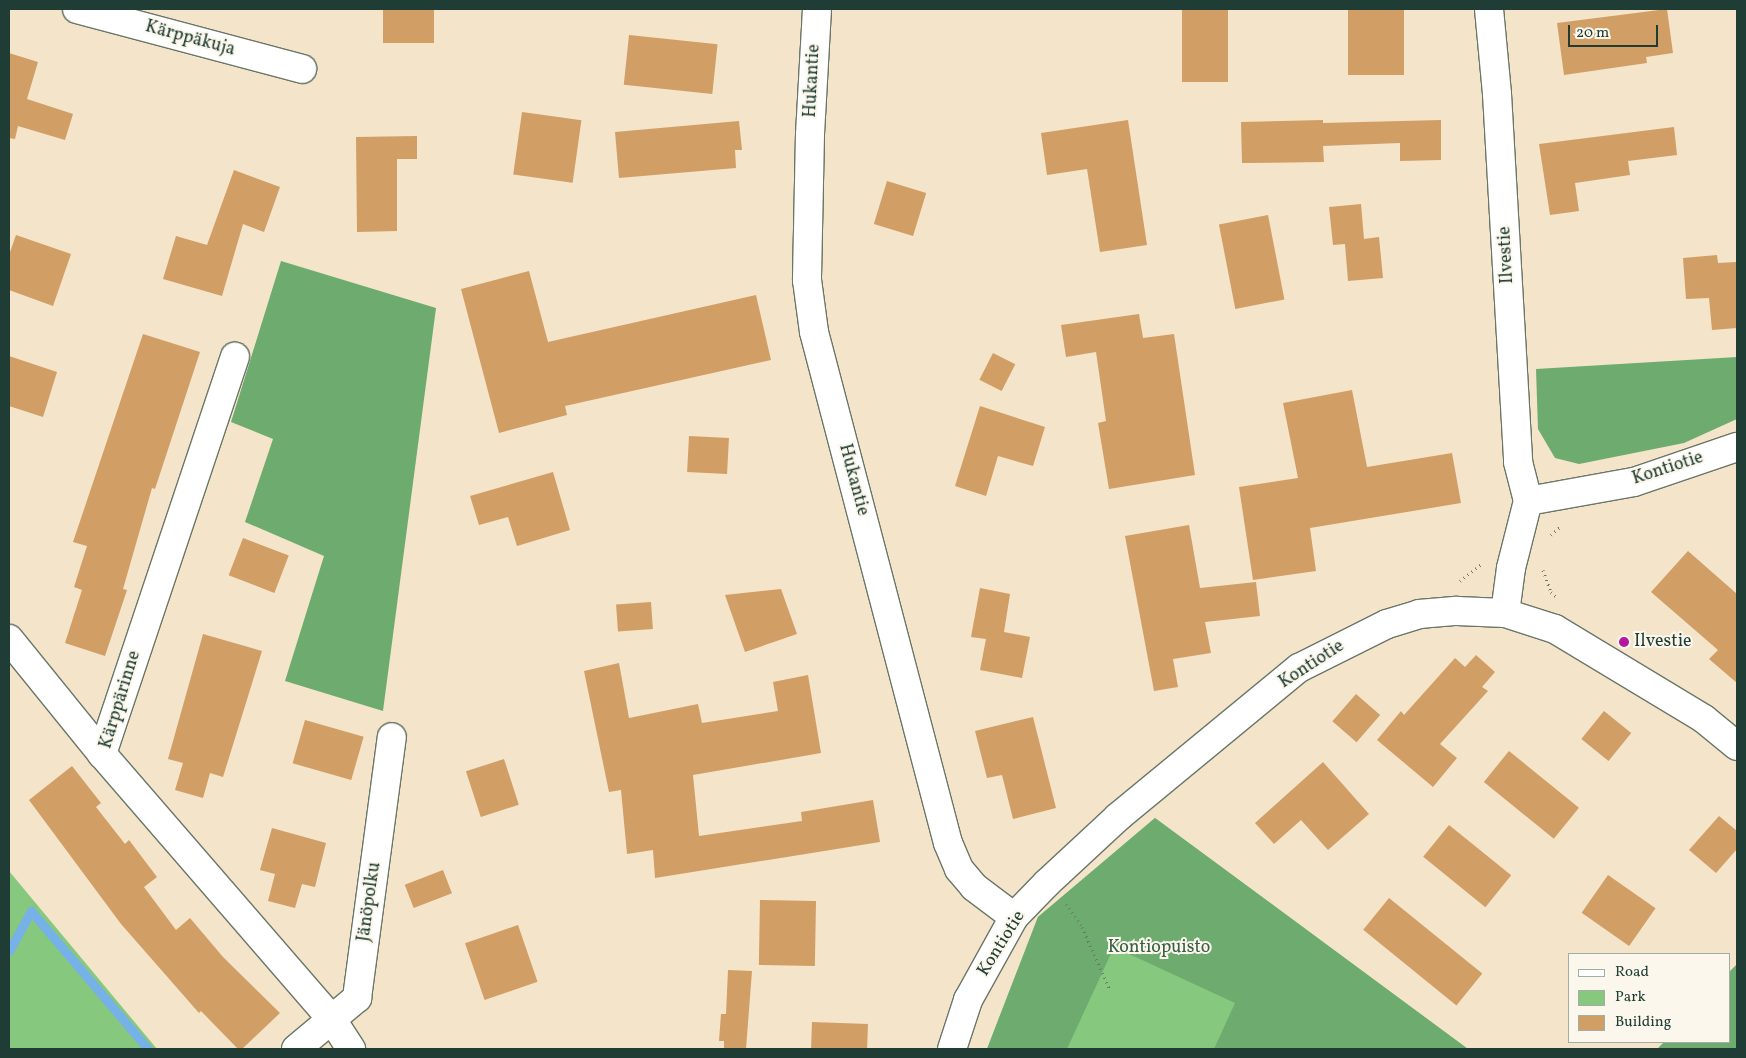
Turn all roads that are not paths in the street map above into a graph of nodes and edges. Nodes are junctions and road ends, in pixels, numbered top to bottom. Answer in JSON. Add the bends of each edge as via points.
{"nodes":[{"id":1,"x":77,"y":9,"type":"edge"},
{"id":2,"x":817,"y":9,"type":"edge"},
{"id":3,"x":1489,"y":9,"type":"edge"},
{"id":4,"x":302,"y":69,"type":"dead end"},
{"id":5,"x":235,"y":356,"type":"dead end"},
{"id":6,"x":1737,"y":446,"type":"edge"},
{"id":7,"x":1528,"y":501,"type":"junction"},
{"id":8,"x":1505,"y":613,"type":"junction"},
{"id":9,"x":9,"y":639,"type":"edge"},
{"id":10,"x":392,"y":737,"type":"dead end"},
{"id":11,"x":1737,"y":746,"type":"edge"},
{"id":12,"x":102,"y":754,"type":"junction"},
{"id":13,"x":1014,"y":917,"type":"junction"},
{"id":14,"x":331,"y":1018,"type":"junction"},
{"id":15,"x":296,"y":1049,"type":"edge"},
{"id":16,"x":351,"y":1049,"type":"edge"},
{"id":17,"x":952,"y":1049,"type":"edge"}],
"edges":[{"from":1,"to":4,"type":"street","name":"Kärppäkuja"},
{"from":2,"to":13,"type":"street","name":"Hukantie","via":[[807,280],[814,332],[948,843],[959,869],[974,887]]},
{"from":3,"to":7,"type":"street","name":"Ilvestie","via":[[1497,94],[1518,462]]},
{"from":5,"to":12,"type":"street","name":"Kärppärinne"},
{"from":6,"to":7,"type":"street","name":"Kontiotie","via":[[1634,482]]},
{"from":7,"to":8,"type":"street","via":[[1511,568]]},
{"from":8,"to":11,"type":"street","via":[[1555,629],[1704,719]]},
{"from":8,"to":13,"type":"street","name":"Kontiotie","via":[[1457,610],[1419,614],[1349,640],[1299,668],[1118,817]]},
{"from":9,"to":12,"type":"street"},
{"from":10,"to":14,"type":"street","name":"Jänöpolku","via":[[357,998]]},
{"from":12,"to":14,"type":"street","name":"Kärppärinne"},
{"from":13,"to":17,"type":"street","name":"Kontiotie","via":[[968,1000]]},
{"from":14,"to":15,"type":"street"},
{"from":14,"to":16,"type":"street"}]}
